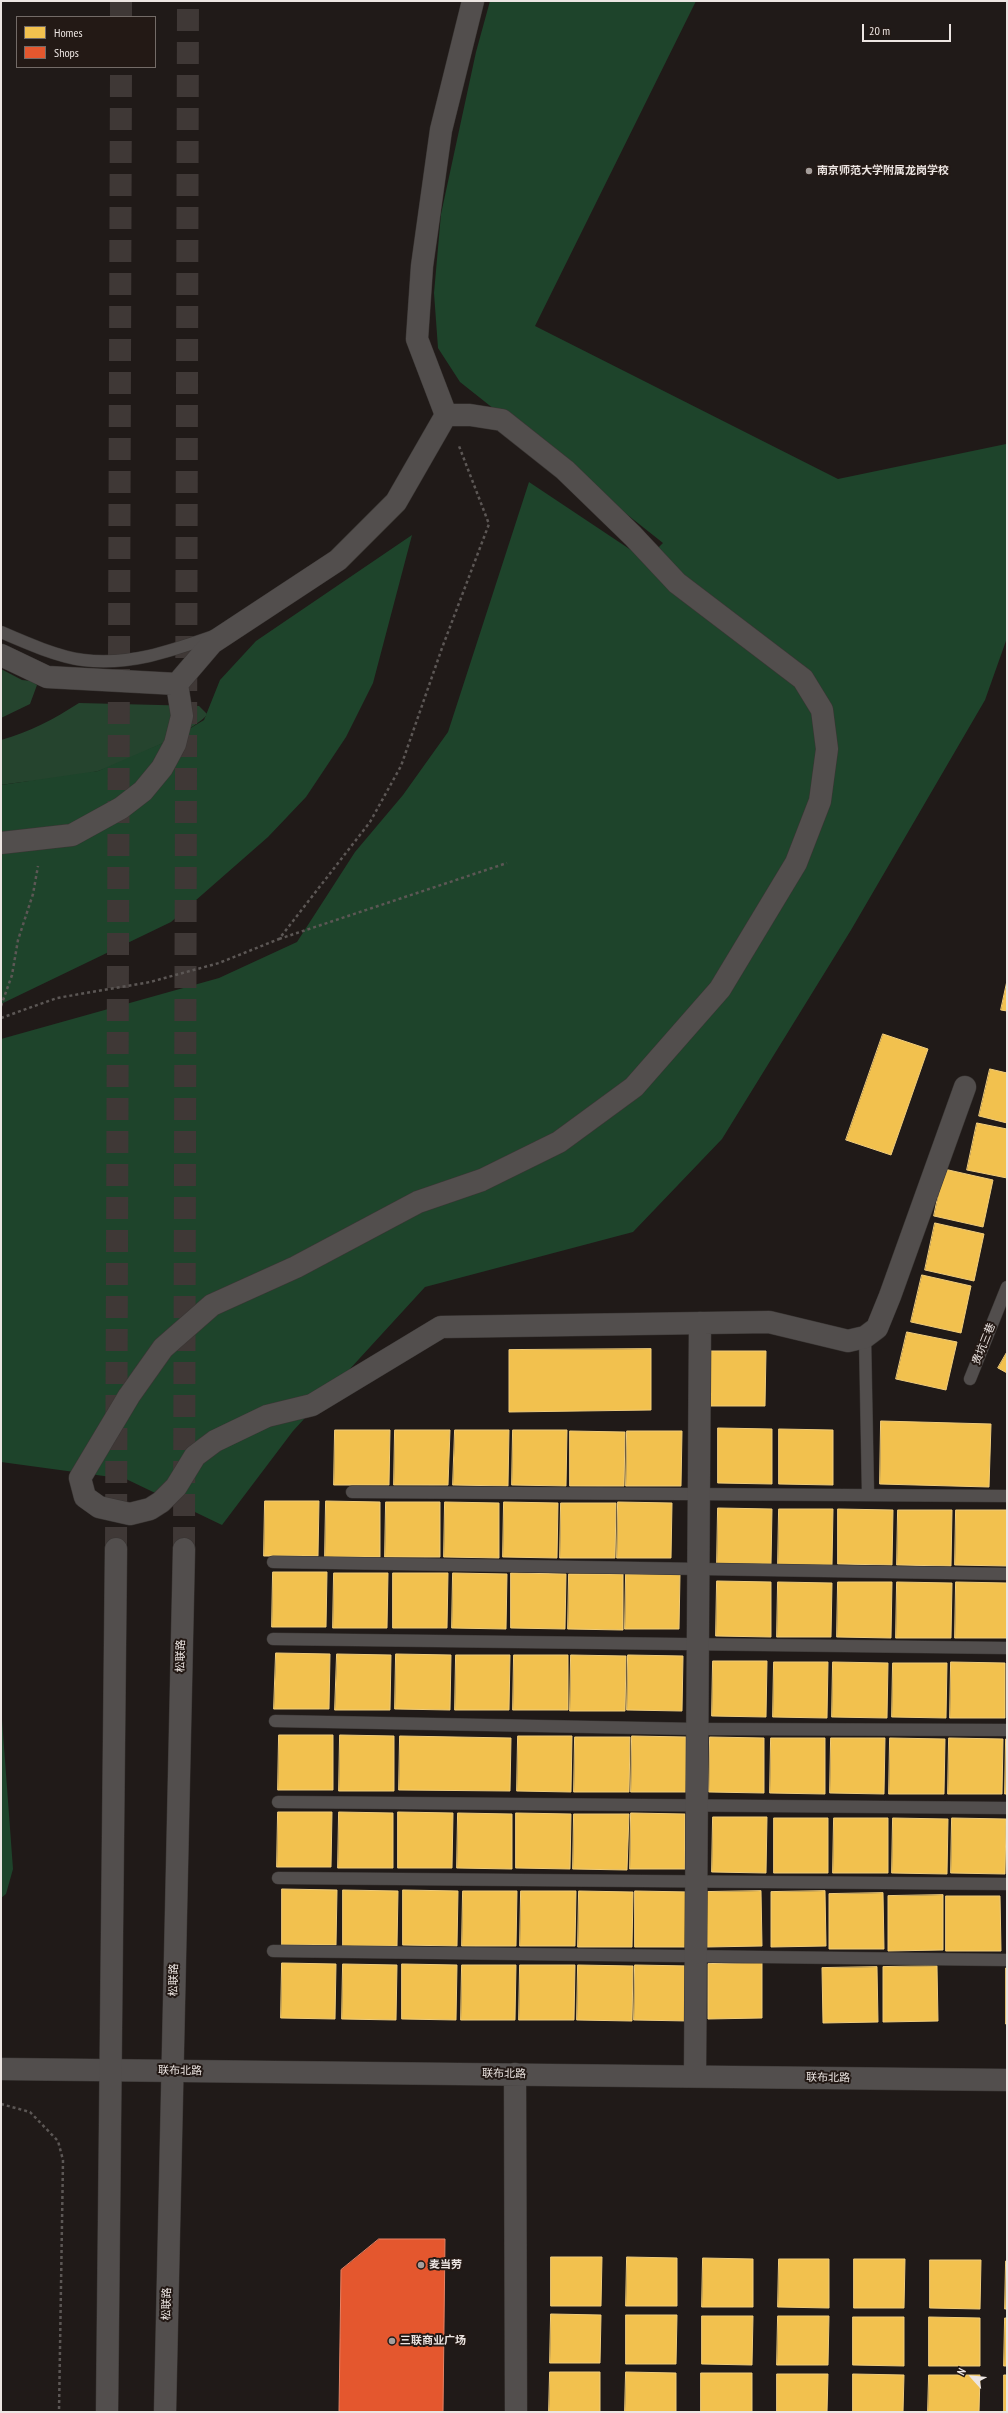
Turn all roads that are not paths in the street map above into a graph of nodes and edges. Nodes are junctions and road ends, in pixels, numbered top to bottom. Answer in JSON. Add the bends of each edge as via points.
{"nodes":[{"id":1,"x":473,"y":1,"type":"edge"},
{"id":2,"x":446,"y":414,"type":"junction"},
{"id":3,"x":229,"y":630,"type":"junction"},
{"id":4,"x":1,"y":632,"type":"edge"},
{"id":5,"x":1,"y":655,"type":"edge"},
{"id":6,"x":177,"y":684,"type":"junction"},
{"id":7,"x":1,"y":843,"type":"edge"},
{"id":8,"x":965,"y":1087,"type":"dead end"},
{"id":9,"x":1007,"y":1287,"type":"edge"},
{"id":10,"x":700,"y":1324,"type":"junction"},
{"id":11,"x":865,"y":1337,"type":"junction"},
{"id":12,"x":970,"y":1379,"type":"dead end"},
{"id":13,"x":352,"y":1492,"type":"dead end"},
{"id":14,"x":698,"y":1494,"type":"junction"},
{"id":15,"x":868,"y":1494,"type":"junction"},
{"id":16,"x":1007,"y":1496,"type":"edge"},
{"id":17,"x":184,"y":1548,"type":"tunnel mouth"},
{"id":18,"x":116,"y":1549,"type":"tunnel mouth"},
{"id":19,"x":273,"y":1562,"type":"dead end"},
{"id":20,"x":698,"y":1569,"type":"junction"},
{"id":21,"x":1007,"y":1574,"type":"edge"},
{"id":22,"x":273,"y":1639,"type":"dead end"},
{"id":23,"x":698,"y":1644,"type":"junction"},
{"id":24,"x":1007,"y":1648,"type":"edge"},
{"id":25,"x":275,"y":1721,"type":"dead end"},
{"id":26,"x":697,"y":1729,"type":"junction"},
{"id":27,"x":1007,"y":1730,"type":"edge"},
{"id":28,"x":278,"y":1802,"type":"dead end"},
{"id":29,"x":696,"y":1806,"type":"junction"},
{"id":30,"x":1007,"y":1808,"type":"edge"},
{"id":31,"x":278,"y":1878,"type":"dead end"},
{"id":32,"x":696,"y":1882,"type":"junction"},
{"id":33,"x":1007,"y":1884,"type":"edge"},
{"id":34,"x":273,"y":1951,"type":"dead end"},
{"id":35,"x":696,"y":1956,"type":"junction"},
{"id":36,"x":1007,"y":1960,"type":"edge"},
{"id":37,"x":1,"y":2069,"type":"edge"},
{"id":38,"x":111,"y":2070,"type":"junction"},
{"id":39,"x":172,"y":2071,"type":"junction"},
{"id":40,"x":515,"y":2074,"type":"junction"},
{"id":41,"x":695,"y":2076,"type":"junction"},
{"id":42,"x":1007,"y":2080,"type":"edge"},
{"id":43,"x":107,"y":2412,"type":"edge"},
{"id":44,"x":165,"y":2412,"type":"edge"},
{"id":45,"x":516,"y":2412,"type":"edge"}],
"edges":[{"from":1,"to":2,"type":"street","via":[[440,130],[422,266],[417,339]]},
{"from":2,"to":3,"type":"street","via":[[391,508],[338,560]]},
{"from":2,"to":10,"type":"street","via":[[502,420],[565,470],[677,583],[803,680],[822,710],[827,749],[820,801],[796,863],[720,989],[634,1087],[559,1142],[482,1180],[418,1202],[296,1267],[212,1305],[163,1348],[129,1396],[80,1478],[85,1497],[99,1508],[111,1512],[130,1514],[150,1509],[176,1487],[195,1456],[215,1441],[267,1416],[312,1405],[441,1327]]},
{"from":3,"to":4,"type":"lane","via":[[166,653],[128,660],[82,660],[32,645]]},
{"from":3,"to":6,"type":"street","via":[[212,643]]},
{"from":5,"to":6,"type":"street","via":[[47,677]]},
{"from":6,"to":7,"type":"street","via":[[182,716],[175,744],[162,768],[143,791],[121,808],[72,835]]},
{"from":8,"to":11,"type":"street","via":[[890,1296],[877,1328]]},
{"from":9,"to":12,"type":"lane","name":"贵坑三巷"},
{"from":10,"to":11,"type":"street","via":[[769,1322],[848,1341]]},
{"from":10,"to":14,"type":"street"},
{"from":11,"to":15,"type":"lane"},
{"from":13,"to":14,"type":"lane"},
{"from":14,"to":15,"type":"lane"},
{"from":14,"to":20,"type":"street"},
{"from":15,"to":16,"type":"lane"},
{"from":17,"to":39,"type":"street","name":"松联路"},
{"from":18,"to":38,"type":"street"},
{"from":19,"to":20,"type":"lane"},
{"from":20,"to":21,"type":"lane"},
{"from":20,"to":23,"type":"street"},
{"from":22,"to":23,"type":"lane"},
{"from":23,"to":24,"type":"lane"},
{"from":23,"to":26,"type":"street"},
{"from":25,"to":26,"type":"lane"},
{"from":26,"to":27,"type":"lane"},
{"from":26,"to":29,"type":"street"},
{"from":28,"to":29,"type":"lane"},
{"from":29,"to":30,"type":"lane"},
{"from":29,"to":32,"type":"street"},
{"from":31,"to":32,"type":"lane"},
{"from":32,"to":33,"type":"lane"},
{"from":32,"to":35,"type":"street"},
{"from":34,"to":35,"type":"lane"},
{"from":35,"to":36,"type":"lane"},
{"from":35,"to":41,"type":"street"},
{"from":37,"to":38,"type":"street","name":"联布北路"},
{"from":38,"to":39,"type":"street","name":"联布北路"},
{"from":38,"to":43,"type":"street"},
{"from":39,"to":40,"type":"street","name":"联布北路"},
{"from":39,"to":44,"type":"street","name":"松联路"},
{"from":40,"to":41,"type":"street","name":"联布北路"},
{"from":40,"to":45,"type":"street"},
{"from":41,"to":42,"type":"street","name":"联布北路"}]}
